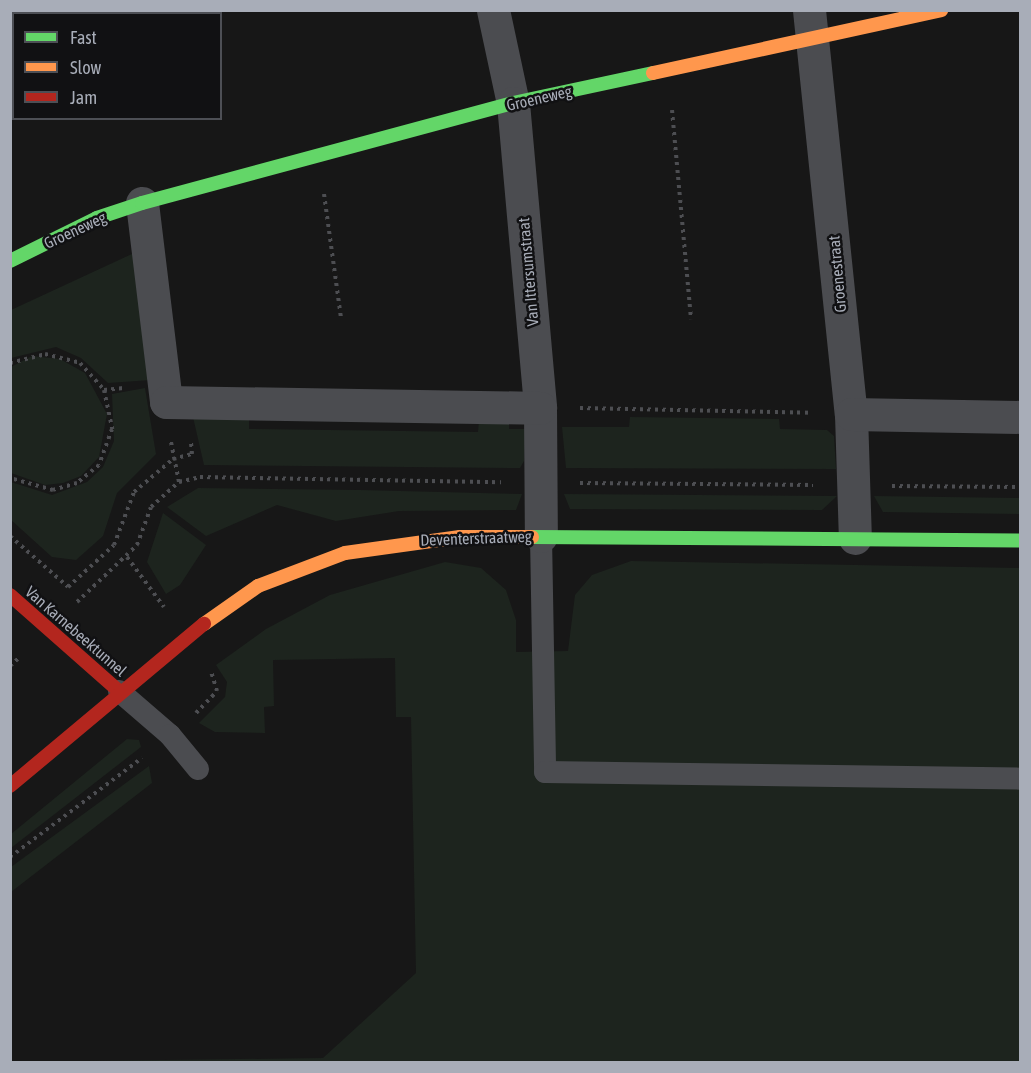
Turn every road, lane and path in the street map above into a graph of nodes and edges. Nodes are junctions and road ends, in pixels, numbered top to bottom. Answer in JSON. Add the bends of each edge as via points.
{"nodes":[{"id":1,"x":493,"y":10,"type":"edge"},
{"id":2,"x":941,"y":10,"type":"edge"},
{"id":3,"x":812,"y":24,"type":"edge"},
{"id":4,"x":668,"y":70,"type":"junction"},
{"id":5,"x":513,"y":103,"type":"junction"},
{"id":6,"x":317,"y":156,"type":"junction"},
{"id":7,"x":142,"y":203,"type":"junction"},
{"id":8,"x":10,"y":261,"type":"edge"},
{"id":9,"x":341,"y":318,"type":"dead end"},
{"id":10,"x":691,"y":319,"type":"dead end"},
{"id":11,"x":10,"y":363,"type":"edge"},
{"id":12,"x":175,"y":402,"type":"junction"},
{"id":13,"x":540,"y":408,"type":"junction"},
{"id":14,"x":851,"y":414,"type":"junction"},
{"id":15,"x":1020,"y":417,"type":"edge"},
{"id":16,"x":173,"y":459,"type":"junction"},
{"id":17,"x":10,"y":478,"type":"edge"},
{"id":18,"x":179,"y":482,"type":"junction"},
{"id":19,"x":542,"y":483,"type":"junction"},
{"id":20,"x":855,"y":485,"type":"junction"},
{"id":21,"x":1020,"y":488,"type":"edge"},
{"id":22,"x":10,"y":536,"type":"edge"},
{"id":23,"x":541,"y":537,"type":"junction"},
{"id":24,"x":855,"y":538,"type":"junction"},
{"id":25,"x":1020,"y":540,"type":"edge"},
{"id":26,"x":127,"y":557,"type":"dead end"},
{"id":27,"x":10,"y":595,"type":"edge"},
{"id":28,"x":119,"y":691,"type":"junction"},
{"id":29,"x":198,"y":769,"type":"dead end"},
{"id":30,"x":1020,"y":779,"type":"edge"},
{"id":31,"x":10,"y":786,"type":"edge"}],
"edges":[{"from":1,"to":5,"type":"street","name":"Van Ittersumstraat"},
{"from":2,"to":3,"type":"street","name":"Groeneweg"},
{"from":3,"to":4,"type":"street","name":"Groeneweg"},
{"from":3,"to":14,"type":"street","name":"Groenestraat"},
{"from":4,"to":5,"type":"street","name":"Groeneweg"},
{"from":4,"to":10,"type":"path"},
{"from":5,"to":6,"type":"street","name":"Groeneweg"},
{"from":5,"to":13,"type":"street","name":"Van Ittersumstraat"},
{"from":6,"to":7,"type":"street","name":"Groeneweg"},
{"from":6,"to":9,"type":"path"},
{"from":7,"to":8,"type":"street","name":"Groeneweg","via":[[97,218]]},
{"from":7,"to":12,"type":"street"},
{"from":11,"to":17,"type":"path","via":[[45,354],[80,363],[104,390],[112,429],[99,465],[77,483],[53,490]]},
{"from":12,"to":13,"type":"street"},
{"from":12,"to":16,"type":"path"},
{"from":12,"to":16,"type":"path","via":[[192,454]]},
{"from":13,"to":14,"type":"path"},
{"from":13,"to":19,"type":"street","name":"Van Ittersumstraat"},
{"from":14,"to":15,"type":"street"},
{"from":14,"to":20,"type":"street","name":"Groenestraat"},
{"from":16,"to":18,"type":"path"},
{"from":16,"to":22,"type":"path","via":[[134,492],[114,545],[68,587]]},
{"from":18,"to":19,"type":"path","via":[[200,477]]},
{"from":18,"to":26,"type":"path","via":[[156,500]]},
{"from":19,"to":20,"type":"path"},
{"from":19,"to":23,"type":"street","name":"Van Ittersumstraat"},
{"from":20,"to":21,"type":"path"},
{"from":20,"to":24,"type":"street","name":"Groenestraat"},
{"from":23,"to":24,"type":"street","name":"Deventerstraatweg"},
{"from":23,"to":28,"type":"street","name":"Deventerstraatweg","via":[[400,541],[300,567],[223,608]]},
{"from":23,"to":30,"type":"lane","via":[[545,772]]},
{"from":24,"to":25,"type":"street","name":"Deventerstraatweg"},
{"from":27,"to":28,"type":"street","name":"Van Karnebeektunnel"},
{"from":28,"to":29,"type":"lane","via":[[170,735]]},
{"from":28,"to":31,"type":"street","name":"Deventerstraatweg"}]}
